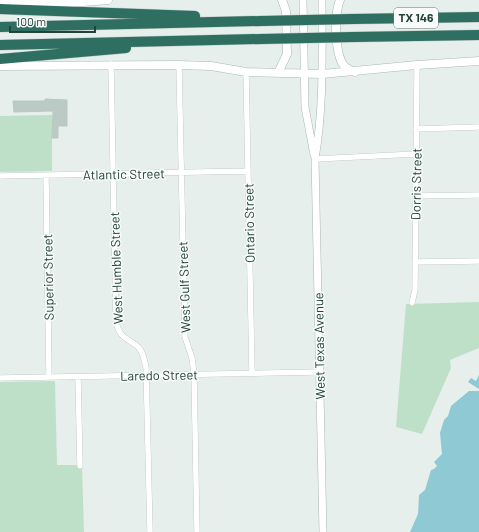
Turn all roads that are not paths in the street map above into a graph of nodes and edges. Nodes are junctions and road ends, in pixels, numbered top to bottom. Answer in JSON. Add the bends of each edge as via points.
{"nodes":[{"id":1,"x":108,"y":0,"type":"edge"},
{"id":2,"x":282,"y":0,"type":"edge"},
{"id":3,"x":303,"y":0,"type":"edge"},
{"id":4,"x":322,"y":0,"type":"edge"},
{"id":5,"x":340,"y":0,"type":"edge"},
{"id":6,"x":0,"y":4,"type":"edge"},
{"id":7,"x":0,"y":9,"type":"edge"},
{"id":8,"x":479,"y":17,"type":"edge"},
{"id":9,"x":234,"y":21,"type":"junction"},
{"id":10,"x":0,"y":27,"type":"edge"},
{"id":11,"x":479,"y":35,"type":"edge"},
{"id":12,"x":223,"y":40,"type":"junction"},
{"id":13,"x":0,"y":44,"type":"edge"},
{"id":14,"x":0,"y":59,"type":"edge"},
{"id":15,"x":479,"y":61,"type":"edge"},
{"id":16,"x":111,"y":64,"type":"junction"},
{"id":17,"x":179,"y":65,"type":"junction"},
{"id":18,"x":417,"y":65,"type":"junction"},
{"id":19,"x":0,"y":66,"type":"edge"},
{"id":20,"x":246,"y":72,"type":"junction"},
{"id":21,"x":354,"y":72,"type":"junction"},
{"id":22,"x":278,"y":73,"type":"junction"},
{"id":23,"x":303,"y":74,"type":"junction"},
{"id":24,"x":322,"y":74,"type":"junction"},
{"id":25,"x":479,"y":127,"type":"edge"},
{"id":26,"x":416,"y":129,"type":"junction"},
{"id":27,"x":416,"y":154,"type":"junction"},
{"id":28,"x":315,"y":159,"type":"junction"},
{"id":29,"x":248,"y":171,"type":"junction"},
{"id":30,"x":180,"y":172,"type":"junction"},
{"id":31,"x":114,"y":174,"type":"junction"},
{"id":32,"x":0,"y":176,"type":"edge"},
{"id":33,"x":46,"y":176,"type":"junction"},
{"id":34,"x":479,"y":195,"type":"edge"},
{"id":35,"x":416,"y":196,"type":"junction"},
{"id":36,"x":479,"y":261,"type":"edge"},
{"id":37,"x":415,"y":262,"type":"junction"},
{"id":38,"x":412,"y":303,"type":"dead end"},
{"id":39,"x":319,"y":372,"type":"junction"},
{"id":40,"x":252,"y":373,"type":"junction"},
{"id":41,"x":194,"y":374,"type":"junction"},
{"id":42,"x":147,"y":376,"type":"junction"},
{"id":43,"x":78,"y":377,"type":"junction"},
{"id":44,"x":0,"y":378,"type":"edge"},
{"id":45,"x":50,"y":378,"type":"junction"},
{"id":46,"x":80,"y":466,"type":"dead end"},
{"id":47,"x":150,"y":532,"type":"edge"},
{"id":48,"x":198,"y":532,"type":"edge"},
{"id":49,"x":323,"y":532,"type":"edge"}],
"edges":[{"from":1,"to":6,"type":"main road"},
{"from":2,"to":22,"type":"main road","via":[[286,11],[287,54]]},
{"from":3,"to":23,"type":"street","name":"West Texas Avenue"},
{"from":4,"to":24,"type":"street","name":"West Texas Avenue"},
{"from":5,"to":21,"type":"main road","via":[[337,8],[337,50],[342,65]]},
{"from":7,"to":9,"type":"highway","via":[[211,16]]},
{"from":8,"to":9,"type":"highway","number":"TX 146","bridge":true},
{"from":9,"to":10,"type":"highway","number":"TX 146"},
{"from":11,"to":12,"type":"highway","number":"TX 146","bridge":true},
{"from":12,"to":13,"type":"highway","number":"TX 146"},
{"from":12,"to":14,"type":"highway"},
{"from":15,"to":18,"type":"main road"},
{"from":16,"to":17,"type":"main road"},
{"from":16,"to":19,"type":"main road"},
{"from":16,"to":31,"type":"street","name":"West Humble Street"},
{"from":17,"to":20,"type":"main road","via":[[211,66]]},
{"from":17,"to":30,"type":"street","name":"West Gulf Street"},
{"from":18,"to":21,"type":"main road"},
{"from":18,"to":26,"type":"street","name":"Dorris Street"},
{"from":20,"to":22,"type":"main road"},
{"from":20,"to":29,"type":"street","name":"Ontario Street"},
{"from":21,"to":24,"type":"main road"},
{"from":22,"to":23,"type":"main road"},
{"from":23,"to":24,"type":"main road"},
{"from":23,"to":28,"type":"street","name":"West Texas Avenue","via":[[305,107]]},
{"from":24,"to":28,"type":"street","name":"West Texas Avenue","via":[[320,127]]},
{"from":25,"to":26,"type":"street"},
{"from":26,"to":27,"type":"street","name":"Dorris Street"},
{"from":27,"to":28,"type":"street"},
{"from":27,"to":35,"type":"street","name":"Dorris Street"},
{"from":28,"to":39,"type":"street","name":"West Texas Avenue"},
{"from":29,"to":30,"type":"street","name":"Atlantic Street"},
{"from":29,"to":40,"type":"street","name":"Ontario Street"},
{"from":30,"to":31,"type":"street","name":"Atlantic Street"},
{"from":30,"to":41,"type":"street","name":"West Gulf Street","via":[[184,337],[192,358]]},
{"from":31,"to":33,"type":"street","name":"Atlantic Street"},
{"from":31,"to":42,"type":"street","name":"West Humble Street","via":[[116,322],[120,335],[137,346],[141,352]]},
{"from":32,"to":33,"type":"street","name":"Atlantic Street"},
{"from":33,"to":45,"type":"street","name":"Superior Street"},
{"from":34,"to":35,"type":"street"},
{"from":35,"to":37,"type":"street","name":"Dorris Street"},
{"from":36,"to":37,"type":"street"},
{"from":37,"to":38,"type":"street","name":"Dorris Street","via":[[415,290]]},
{"from":39,"to":40,"type":"street","name":"Laredo Street"},
{"from":39,"to":49,"type":"street","name":"West Texas Avenue"},
{"from":40,"to":41,"type":"street","name":"Laredo Street"},
{"from":41,"to":42,"type":"street","name":"Laredo Street"},
{"from":41,"to":48,"type":"street","name":"West Gulf Street"},
{"from":42,"to":43,"type":"street","name":"Laredo Street"},
{"from":42,"to":47,"type":"street","name":"West Humble Street"},
{"from":43,"to":45,"type":"street","name":"Laredo Street"},
{"from":43,"to":46,"type":"street"},
{"from":44,"to":45,"type":"street","name":"Laredo Street"}]}
